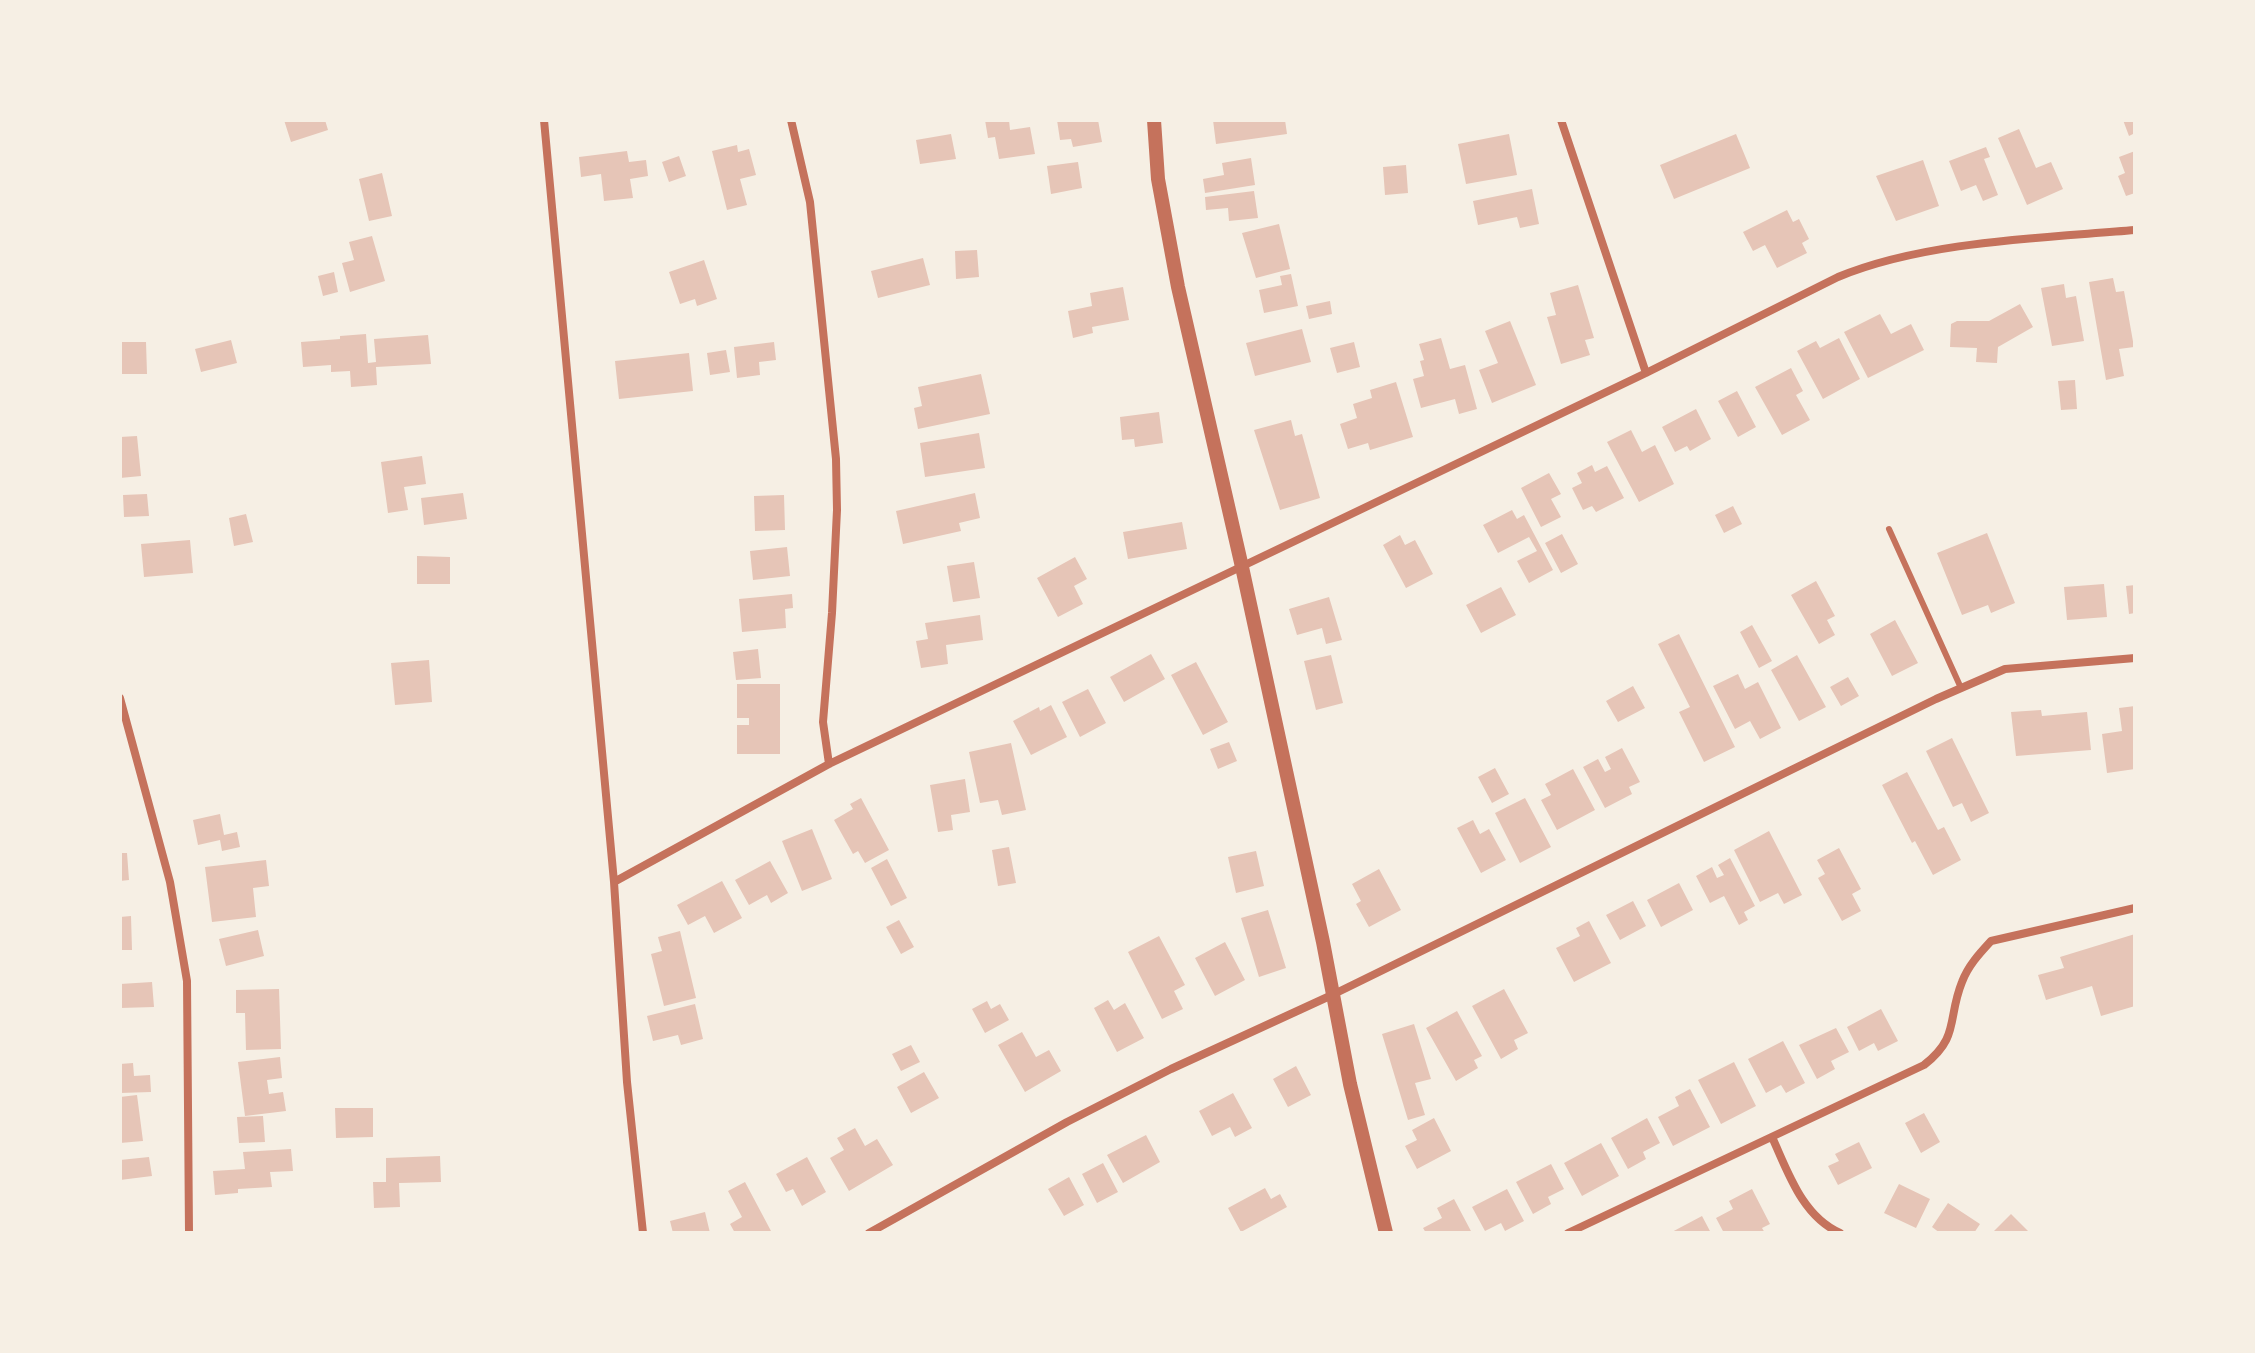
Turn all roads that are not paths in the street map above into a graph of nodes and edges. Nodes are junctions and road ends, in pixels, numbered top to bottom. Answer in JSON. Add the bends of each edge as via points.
{"nodes":[{"id":1,"x":544,"y":120,"type":"edge"},
{"id":2,"x":791,"y":120,"type":"edge"},
{"id":3,"x":1154,"y":120,"type":"edge"},
{"id":4,"x":1561,"y":120,"type":"edge"},
{"id":5,"x":2135,"y":230,"type":"edge"},
{"id":6,"x":1646,"y":373,"type":"junction"},
{"id":7,"x":1889,"y":529,"type":"dead end"},
{"id":8,"x":1242,"y":567,"type":"junction"},
{"id":9,"x":2135,"y":658,"type":"edge"},
{"id":10,"x":1961,"y":688,"type":"junction"},
{"id":11,"x":120,"y":698,"type":"edge"},
{"id":12,"x":829,"y":764,"type":"junction"},
{"id":13,"x":614,"y":882,"type":"junction"},
{"id":14,"x":2135,"y":908,"type":"edge"},
{"id":15,"x":1332,"y":995,"type":"junction"},
{"id":16,"x":1772,"y":1137,"type":"junction"},
{"id":17,"x":189,"y":1233,"type":"edge"},
{"id":18,"x":643,"y":1233,"type":"edge"},
{"id":19,"x":869,"y":1233,"type":"edge"},
{"id":20,"x":1386,"y":1233,"type":"edge"},
{"id":21,"x":1568,"y":1233,"type":"edge"},
{"id":22,"x":1840,"y":1233,"type":"edge"}],
"edges":[{"from":1,"to":13,"type":"street"},
{"from":2,"to":12,"type":"street","via":[[810,202],[836,459],[823,711]]},
{"from":3,"to":8,"type":"street","via":[[1168,235]]},
{"from":4,"to":6,"type":"street"},
{"from":5,"to":6,"type":"street","via":[[2010,241],[1865,266]]},
{"from":6,"to":8,"type":"street"},
{"from":7,"to":10,"type":"lane"},
{"from":8,"to":12,"type":"street"},
{"from":8,"to":15,"type":"street"},
{"from":9,"to":10,"type":"street","via":[[2005,669]]},
{"from":10,"to":15,"type":"street"},
{"from":11,"to":17,"type":"street","via":[[170,882],[187,981]]},
{"from":12,"to":13,"type":"street"},
{"from":13,"to":18,"type":"street"},
{"from":14,"to":16,"type":"street","via":[[1991,941],[1961,984],[1948,1041],[1936,1056]]},
{"from":15,"to":19,"type":"street","via":[[1067,1122]]},
{"from":15,"to":20,"type":"street"},
{"from":16,"to":21,"type":"street"},
{"from":16,"to":22,"type":"street","via":[[1798,1196]]}]}
